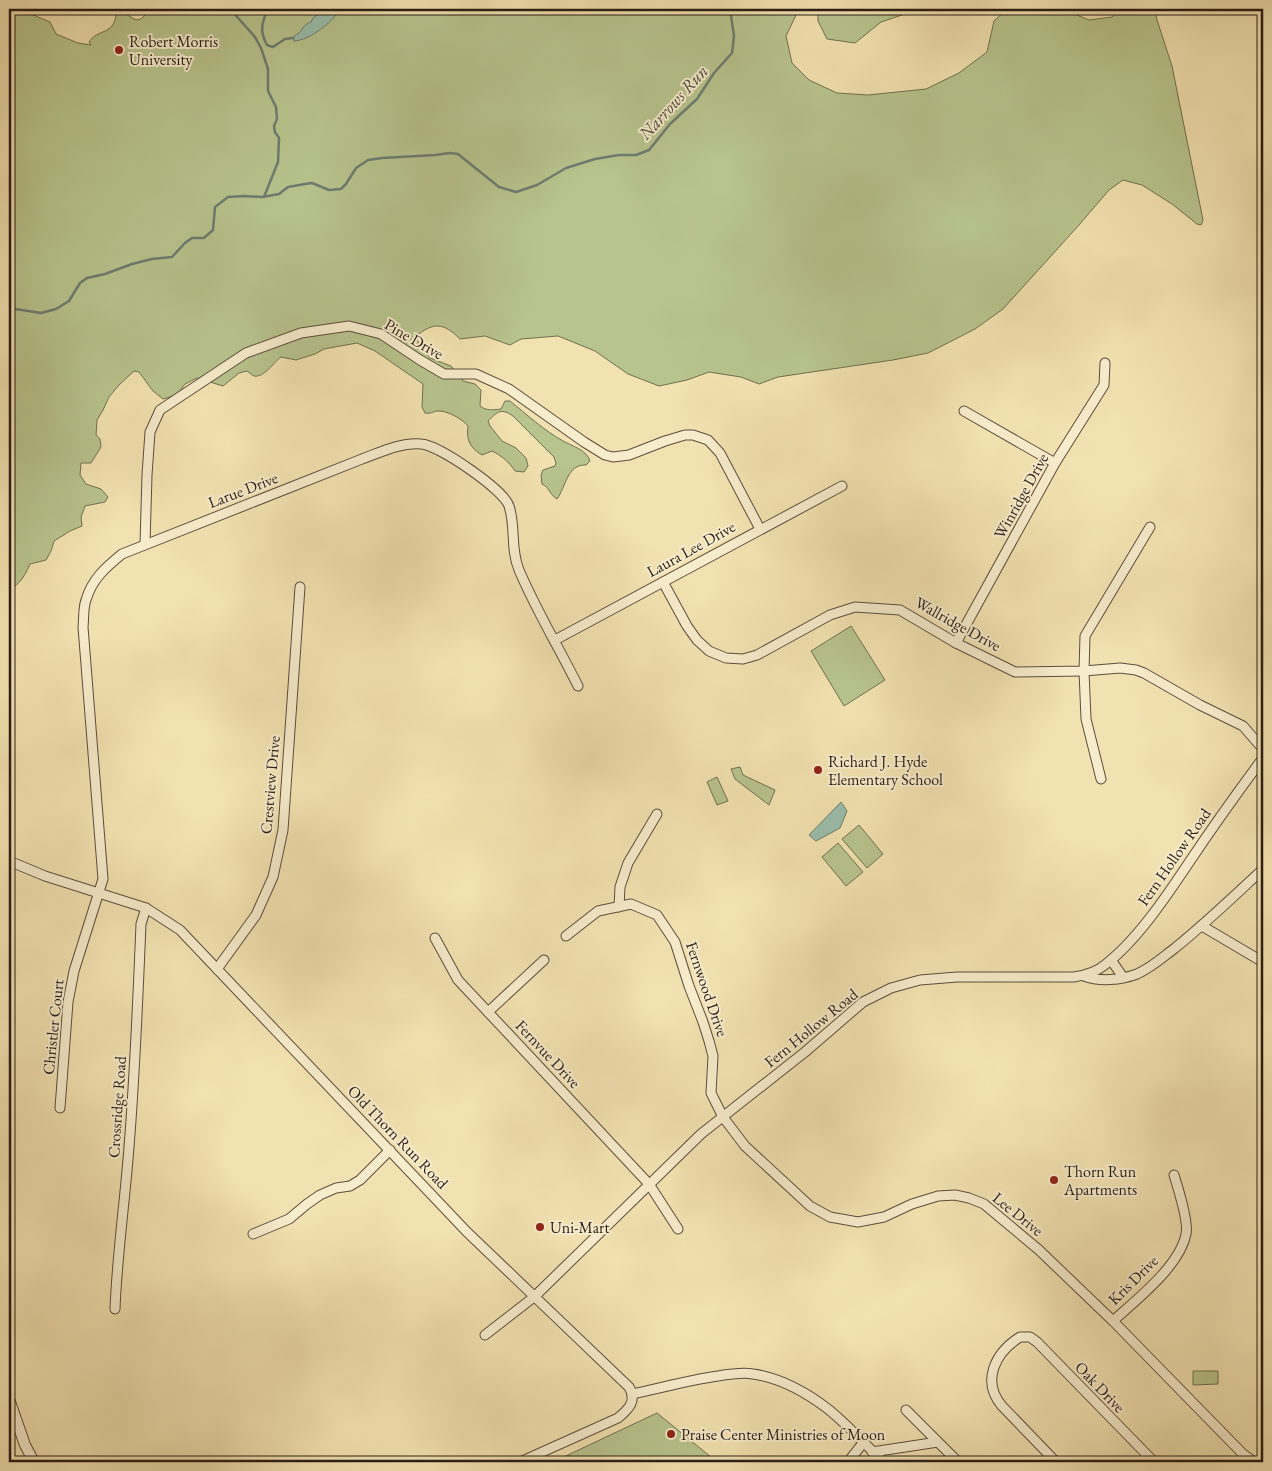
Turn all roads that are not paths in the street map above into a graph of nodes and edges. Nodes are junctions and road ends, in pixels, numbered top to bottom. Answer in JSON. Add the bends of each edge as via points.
{"nodes":[{"id":1,"x":1105,"y":363,"type":"dead end"},
{"id":2,"x":964,"y":411,"type":"dead end"},
{"id":3,"x":1056,"y":463,"type":"junction"},
{"id":4,"x":842,"y":486,"type":"dead end"},
{"id":5,"x":1150,"y":527,"type":"dead end"},
{"id":6,"x":760,"y":529,"type":"junction"},
{"id":7,"x":145,"y":544,"type":"junction"},
{"id":8,"x":663,"y":582,"type":"junction"},
{"id":9,"x":300,"y":587,"type":"dead end"},
{"id":10,"x":555,"y":640,"type":"junction"},
{"id":11,"x":956,"y":642,"type":"junction"},
{"id":12,"x":1084,"y":671,"type":"junction"},
{"id":13,"x":578,"y":686,"type":"dead end"},
{"id":14,"x":1263,"y":749,"type":"edge"},
{"id":15,"x":1263,"y":758,"type":"edge"},
{"id":16,"x":1101,"y":779,"type":"dead end"},
{"id":17,"x":657,"y":814,"type":"dead end"},
{"id":18,"x":9,"y":862,"type":"edge"},
{"id":19,"x":1263,"y":870,"type":"edge"},
{"id":20,"x":98,"y":892,"type":"junction"},
{"id":21,"x":619,"y":906,"type":"junction"},
{"id":22,"x":146,"y":908,"type":"junction"},
{"id":23,"x":1202,"y":926,"type":"junction"},
{"id":24,"x":566,"y":936,"type":"dead end"},
{"id":25,"x":434,"y":938,"type":"dead end"},
{"id":26,"x":544,"y":960,"type":"dead end"},
{"id":27,"x":1111,"y":960,"type":"junction"},
{"id":28,"x":1263,"y":962,"type":"edge"},
{"id":29,"x":217,"y":969,"type":"junction"},
{"id":30,"x":1084,"y":976,"type":"junction"},
{"id":31,"x":1123,"y":977,"type":"junction"},
{"id":32,"x":488,"y":1012,"type":"junction"},
{"id":33,"x":60,"y":1108,"type":"dead end"},
{"id":34,"x":723,"y":1117,"type":"junction"},
{"id":35,"x":390,"y":1150,"type":"junction"},
{"id":36,"x":1174,"y":1175,"type":"dead end"},
{"id":37,"x":649,"y":1184,"type":"junction"},
{"id":38,"x":678,"y":1230,"type":"dead end"},
{"id":39,"x":253,"y":1234,"type":"dead end"},
{"id":40,"x":534,"y":1297,"type":"junction"},
{"id":41,"x":115,"y":1309,"type":"dead end"},
{"id":42,"x":1113,"y":1321,"type":"junction"},
{"id":43,"x":485,"y":1335,"type":"dead end"},
{"id":44,"x":632,"y":1394,"type":"junction"},
{"id":45,"x":9,"y":1399,"type":"edge"},
{"id":46,"x":906,"y":1410,"type":"dead end"},
{"id":47,"x":938,"y":1442,"type":"junction"},
{"id":48,"x":862,"y":1443,"type":"junction"},
{"id":49,"x":872,"y":1452,"type":"junction"},
{"id":50,"x":34,"y":1462,"type":"edge"},
{"id":51,"x":520,"y":1462,"type":"edge"},
{"id":52,"x":848,"y":1462,"type":"edge"},
{"id":53,"x":884,"y":1462,"type":"edge"},
{"id":54,"x":958,"y":1462,"type":"edge"},
{"id":55,"x":1056,"y":1462,"type":"edge"},
{"id":56,"x":1154,"y":1462,"type":"edge"},
{"id":57,"x":1254,"y":1462,"type":"edge"}],
"edges":[{"from":1,"to":3,"type":"street","name":"Winridge Drive","via":[[1104,385]]},
{"from":2,"to":3,"type":"street"},
{"from":3,"to":11,"type":"street","name":"Winridge Drive"},
{"from":4,"to":6,"type":"street","name":"Laura Lee Drive"},
{"from":5,"to":12,"type":"street","via":[[1085,636]]},
{"from":6,"to":7,"type":"street","name":"Pine Drive","via":[[720,452],[708,440],[685,435],[621,457],[605,455],[509,389],[476,374],[444,374],[382,334],[349,326],[301,333],[246,353],[160,410],[150,432]]},
{"from":6,"to":8,"type":"street","name":"Laura Lee Drive"},
{"from":7,"to":10,"type":"street","name":"Larue Drive","via":[[393,448],[415,443],[430,445],[505,498],[511,511],[517,563]]},
{"from":7,"to":20,"type":"street","name":"Larue Drive","via":[[122,554],[102,571],[86,600],[83,627],[103,879]]},
{"from":8,"to":10,"type":"street","name":"Laura Lee Drive"},
{"from":8,"to":11,"type":"street","name":"Wallridge Drive","via":[[697,640],[709,651],[726,658],[743,659],[757,655],[830,615],[855,607],[900,610]]},
{"from":9,"to":29,"type":"street","name":"Crestview Drive","via":[[283,830],[273,878],[256,915]]},
{"from":10,"to":13,"type":"street","name":"Larue Drive"},
{"from":11,"to":12,"type":"street","name":"Wallridge Drive","via":[[1015,672]]},
{"from":12,"to":14,"type":"street","name":"Wallridge Drive","via":[[1120,668],[1144,673],[1243,726]]},
{"from":12,"to":16,"type":"street","via":[[1086,719]]},
{"from":15,"to":27,"type":"street","name":"Fern Hollow Road","via":[[1163,901]]},
{"from":17,"to":21,"type":"street","via":[[628,863],[620,887]]},
{"from":18,"to":20,"type":"street","name":"Old Thorn Run Road"},
{"from":19,"to":23,"type":"street"},
{"from":20,"to":22,"type":"street","name":"Old Thorn Run Road"},
{"from":20,"to":33,"type":"street","name":"Christler Court","via":[[68,1002]]},
{"from":21,"to":24,"type":"street","name":"Fernwood Drive","via":[[598,911]]},
{"from":21,"to":34,"type":"street","name":"Fernwood Drive","via":[[631,904],[657,915],[675,942],[709,1041],[713,1056],[711,1093]]},
{"from":22,"to":29,"type":"street","name":"Old Thorn Run Road","via":[[180,930]]},
{"from":22,"to":41,"type":"street","name":"Crossridge Road","via":[[141,924],[131,1131]]},
{"from":23,"to":28,"type":"street"},
{"from":23,"to":31,"type":"street","via":[[1150,966]]},
{"from":25,"to":32,"type":"street","name":"Fernvue Drive","via":[[458,980]]},
{"from":26,"to":32,"type":"street"},
{"from":27,"to":30,"type":"street","name":"Fern Hollow Road"},
{"from":27,"to":31,"type":"street"},
{"from":29,"to":35,"type":"street","name":"Old Thorn Run Road"},
{"from":30,"to":31,"type":"street","via":[[1100,979]]},
{"from":30,"to":34,"type":"street","name":"Fern Hollow Road","via":[[957,977],[920,980],[891,988],[864,1002]]},
{"from":32,"to":37,"type":"street","name":"Fernvue Drive"},
{"from":34,"to":37,"type":"street","name":"Fern Hollow Road"},
{"from":34,"to":42,"type":"street","name":"Lee Drive","via":[[750,1151],[810,1206],[830,1217],[858,1222],[876,1219],[938,1196],[955,1195],[984,1204],[1039,1250]]},
{"from":35,"to":39,"type":"street","via":[[360,1180],[320,1195],[289,1219]]},
{"from":35,"to":40,"type":"street","name":"Old Thorn Run Road"},
{"from":36,"to":42,"type":"street","name":"Kris Drive","via":[[1187,1233],[1182,1246],[1159,1279]]},
{"from":37,"to":38,"type":"street","name":"Fernvue Drive"},
{"from":37,"to":40,"type":"street","name":"Fern Hollow Road"},
{"from":40,"to":43,"type":"street","name":"Fern Hollow Road"},
{"from":40,"to":44,"type":"street","name":"Old Thorn Run Road","via":[[625,1382]]},
{"from":42,"to":57,"type":"street","name":"Lee Drive"},
{"from":44,"to":48,"type":"street","via":[[706,1378],[752,1374],[773,1379],[810,1396]]},
{"from":44,"to":51,"type":"street","via":[[630,1407],[613,1421]]},
{"from":45,"to":50,"type":"street"},
{"from":46,"to":47,"type":"street"},
{"from":47,"to":49,"type":"street"},
{"from":47,"to":54,"type":"street"},
{"from":48,"to":49,"type":"street"},
{"from":48,"to":52,"type":"street"},
{"from":49,"to":53,"type":"street"},
{"from":55,"to":56,"type":"street","name":"Oak Drive","via":[[1002,1406],[992,1390],[991,1377],[997,1360],[1023,1336],[1036,1342]]}]}
